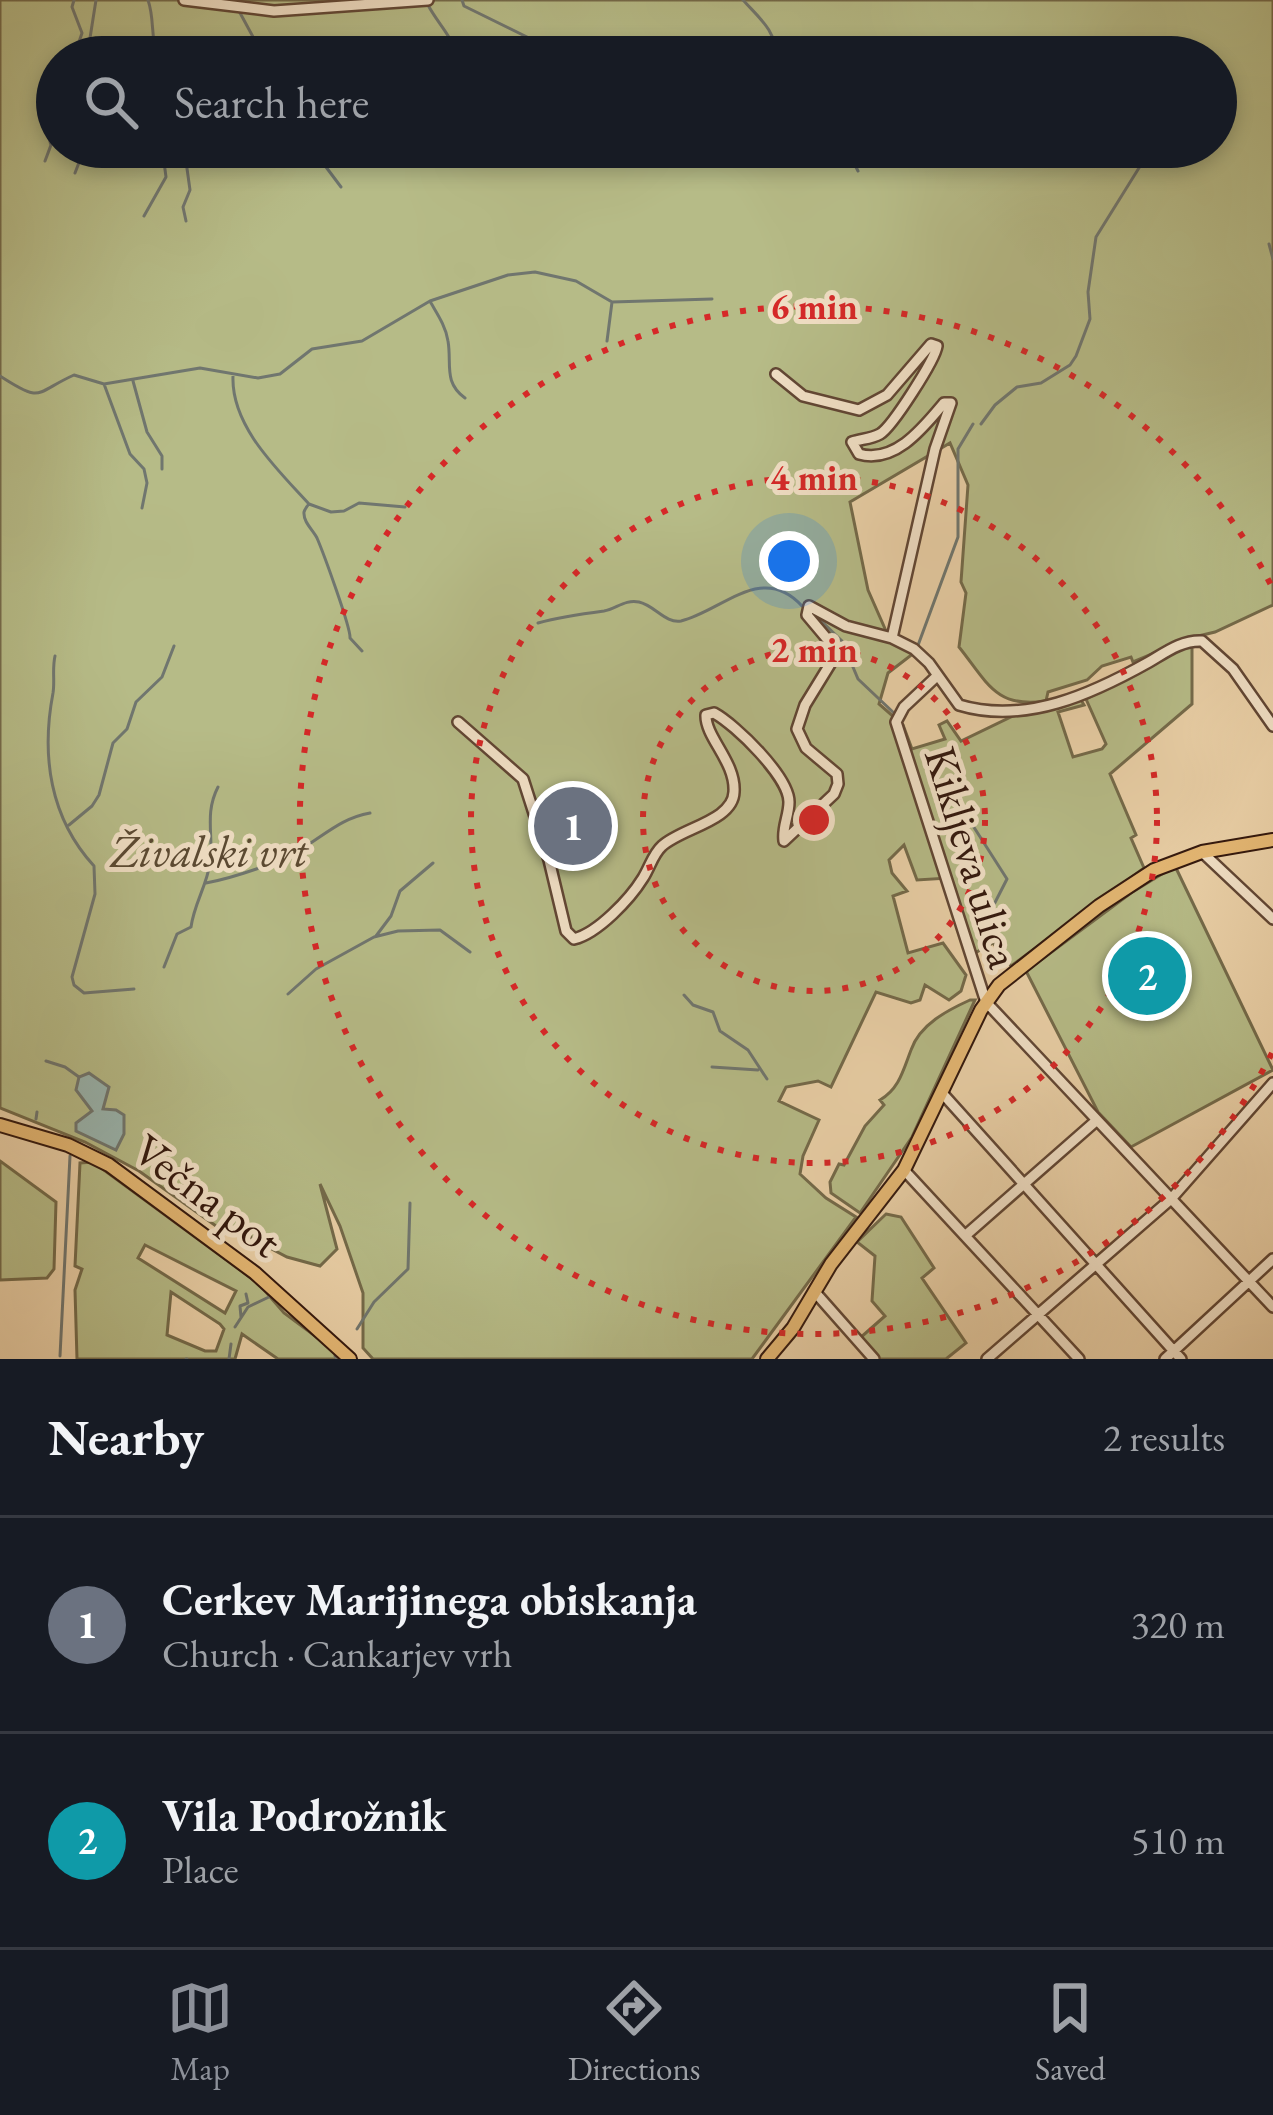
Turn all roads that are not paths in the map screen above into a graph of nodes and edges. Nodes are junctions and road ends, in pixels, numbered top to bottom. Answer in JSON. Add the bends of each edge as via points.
{"nodes":[{"id":1,"x":184,"y":0,"type":"edge"},
{"id":2,"x":428,"y":0,"type":"edge"},
{"id":3,"x":776,"y":374,"type":"dead end"},
{"id":4,"x":892,"y":638,"type":"junction"},
{"id":5,"x":937,"y":676,"type":"junction"},
{"id":6,"x":458,"y":722,"type":"dead end"},
{"id":7,"x":1273,"y":726,"type":"edge"},
{"id":8,"x":1273,"y":840,"type":"edge"},
{"id":9,"x":1202,"y":852,"type":"junction"},
{"id":10,"x":1273,"y":919,"type":"edge"},
{"id":11,"x":986,"y":1002,"type":"junction"},
{"id":12,"x":1272,"y":1088,"type":"edge"},
{"id":13,"x":942,"y":1093,"type":"junction"},
{"id":14,"x":1097,"y":1120,"type":"junction"},
{"id":15,"x":0,"y":1125,"type":"edge"},
{"id":16,"x":904,"y":1170,"type":"junction"},
{"id":17,"x":1024,"y":1184,"type":"junction"},
{"id":18,"x":1171,"y":1199,"type":"junction"},
{"id":19,"x":966,"y":1235,"type":"junction"},
{"id":20,"x":1273,"y":1259,"type":"edge"},
{"id":21,"x":1096,"y":1264,"type":"junction"},
{"id":22,"x":1249,"y":1282,"type":"junction"},
{"id":23,"x":814,"y":1292,"type":"junction"},
{"id":24,"x":1273,"y":1307,"type":"edge"},
{"id":25,"x":1039,"y":1315,"type":"junction"},
{"id":26,"x":1173,"y":1356,"type":"edge"},
{"id":27,"x":350,"y":1359,"type":"edge"},
{"id":28,"x":767,"y":1359,"type":"edge"},
{"id":29,"x":874,"y":1359,"type":"edge"},
{"id":30,"x":987,"y":1359,"type":"edge"},
{"id":31,"x":1078,"y":1359,"type":"edge"}],
"edges":[{"from":1,"to":2,"type":"street","via":[[274,11]]},
{"from":3,"to":4,"type":"street","via":[[803,396],[859,410],[937,346],[891,424],[852,442],[859,454],[883,455],[951,403]]},
{"from":4,"to":5,"type":"street"},
{"from":4,"to":6,"type":"street","via":[[807,608],[832,661],[797,729],[837,774],[833,794],[784,841],[787,790],[722,717],[706,715],[728,764],[732,803],[664,843],[637,887],[574,939],[523,779]]},
{"from":5,"to":7,"type":"street","via":[[959,705],[1010,714],[1082,694],[1202,640]]},
{"from":5,"to":11,"type":"street","name":"Kikljeva ulica","via":[[896,722]]},
{"from":8,"to":9,"type":"main road"},
{"from":9,"to":10,"type":"street"},
{"from":9,"to":11,"type":"main road","via":[[1123,889],[1008,976]]},
{"from":11,"to":13,"type":"main road"},
{"from":11,"to":14,"type":"street"},
{"from":12,"to":18,"type":"street"},
{"from":13,"to":16,"type":"main road"},
{"from":13,"to":17,"type":"street"},
{"from":14,"to":17,"type":"street"},
{"from":14,"to":18,"type":"street"},
{"from":15,"to":27,"type":"main road","name":"Večna pot","via":[[99,1159],[259,1268]]},
{"from":16,"to":19,"type":"street"},
{"from":16,"to":23,"type":"main road"},
{"from":17,"to":19,"type":"street"},
{"from":17,"to":21,"type":"street"},
{"from":18,"to":21,"type":"street"},
{"from":18,"to":22,"type":"street"},
{"from":19,"to":25,"type":"street"},
{"from":20,"to":22,"type":"street"},
{"from":21,"to":25,"type":"street"},
{"from":21,"to":26,"type":"street"},
{"from":22,"to":24,"type":"street"},
{"from":22,"to":26,"type":"street"},
{"from":23,"to":28,"type":"main road"},
{"from":23,"to":29,"type":"street"},
{"from":25,"to":30,"type":"street"},
{"from":25,"to":31,"type":"street"}]}
